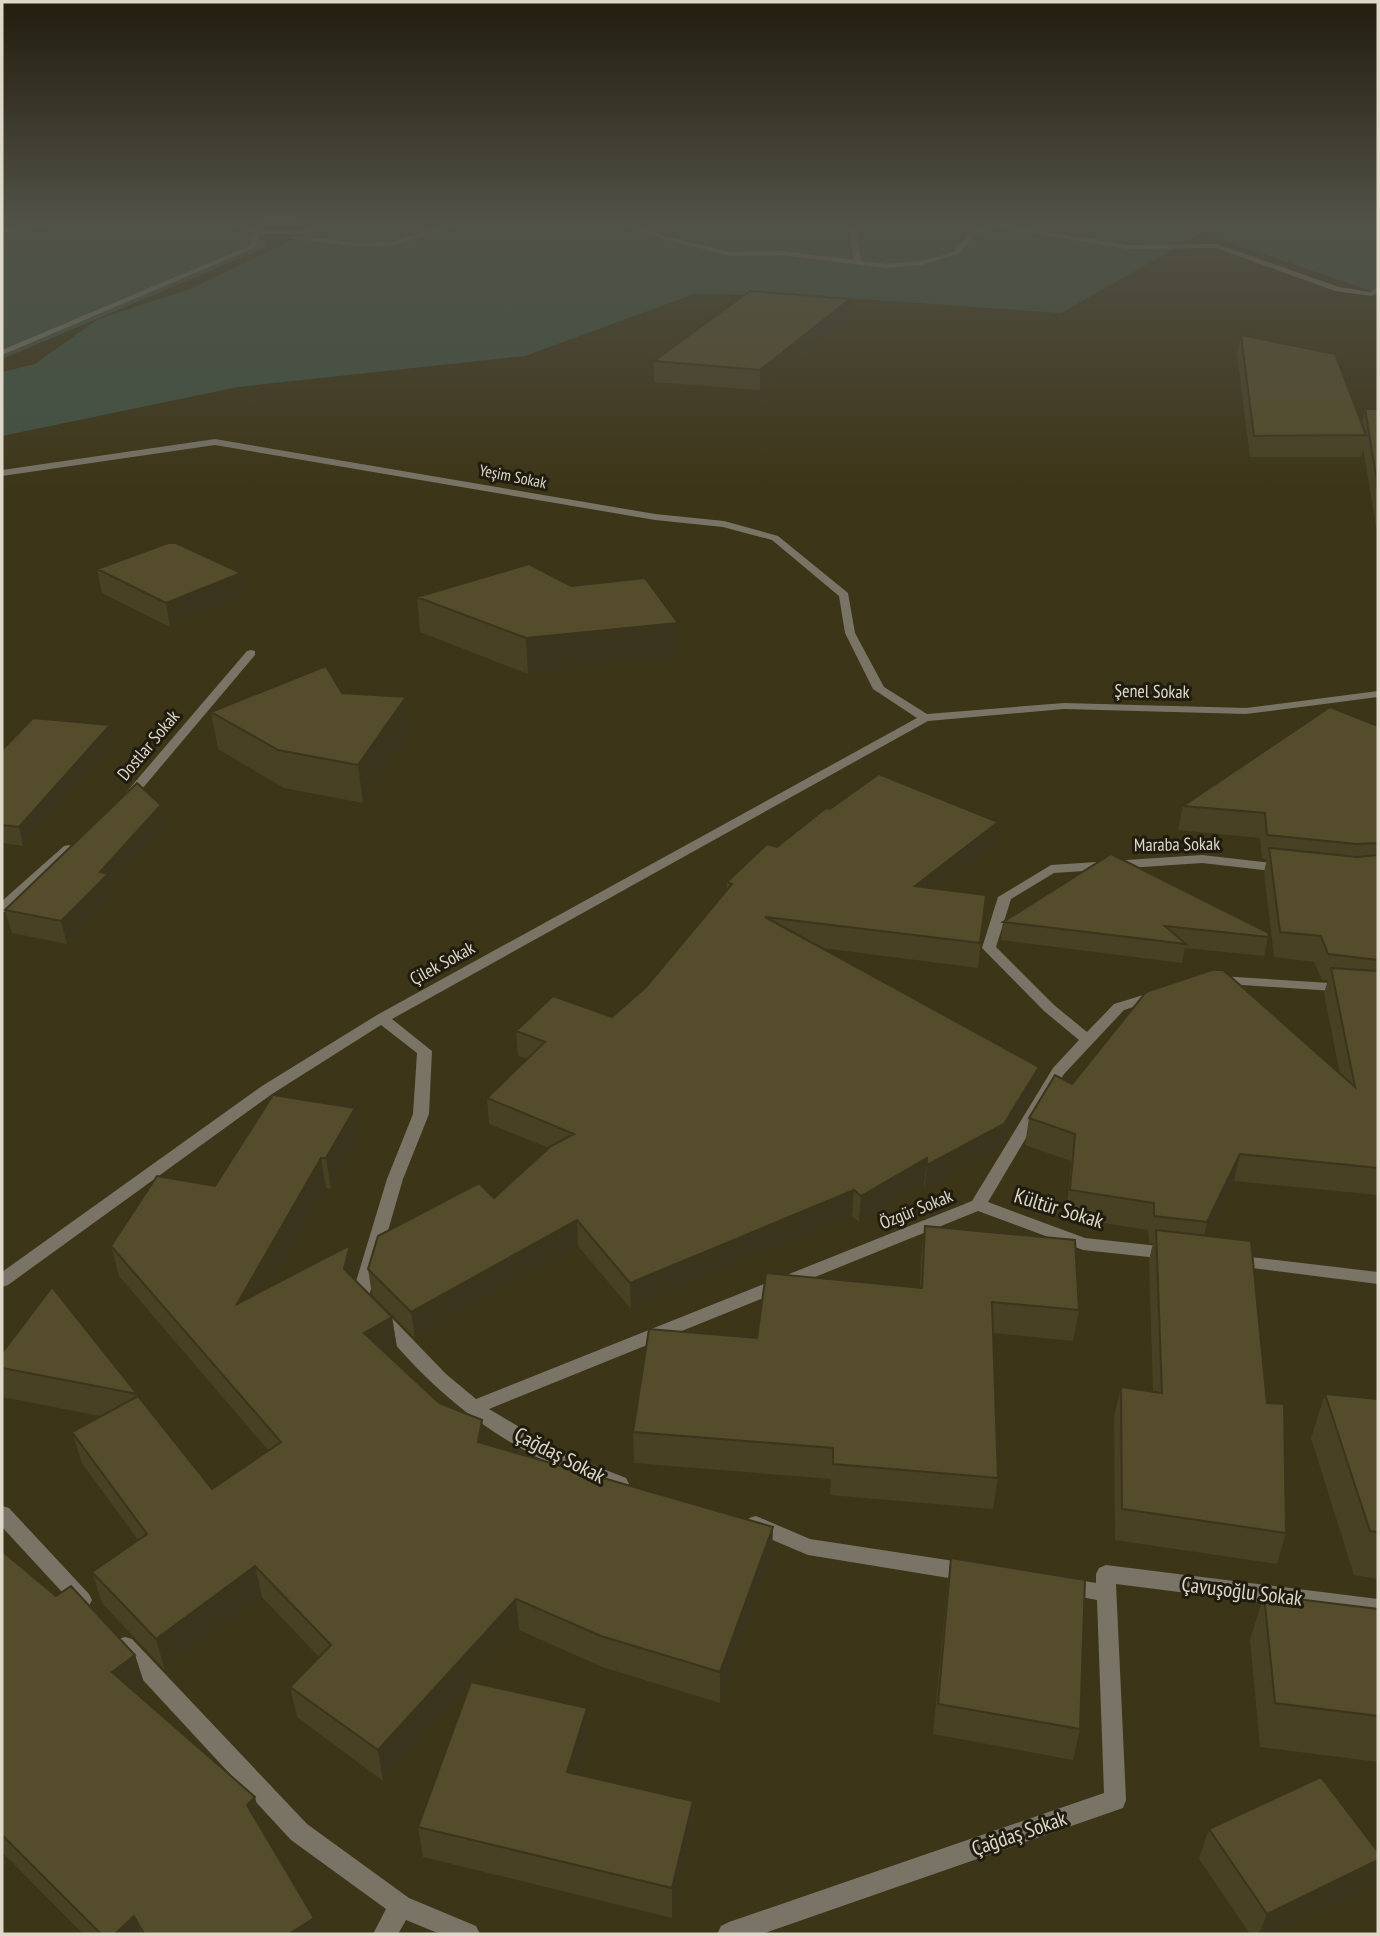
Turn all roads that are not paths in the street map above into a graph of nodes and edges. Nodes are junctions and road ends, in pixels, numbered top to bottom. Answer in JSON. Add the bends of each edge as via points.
{"nodes":[{"id":1,"x":105,"y":309,"type":"edge"},
{"id":2,"x":2,"y":353,"type":"edge"},
{"id":3,"x":2,"y":473,"type":"edge"},
{"id":4,"x":251,"y":653,"type":"dead end"},
{"id":5,"x":1378,"y":694,"type":"edge"},
{"id":6,"x":925,"y":718,"type":"junction"},
{"id":7,"x":117,"y":807,"type":"edge"},
{"id":8,"x":80,"y":840,"type":"edge"},
{"id":9,"x":1296,"y":870,"type":"edge"},
{"id":10,"x":2,"y":908,"type":"edge"},
{"id":11,"x":1204,"y":979,"type":"edge"},
{"id":12,"x":1378,"y":990,"type":"edge"},
{"id":13,"x":1167,"y":991,"type":"edge"},
{"id":14,"x":382,"y":1018,"type":"junction"},
{"id":15,"x":1088,"y":1040,"type":"junction"},
{"id":16,"x":978,"y":1205,"type":"junction"},
{"id":17,"x":1190,"y":1256,"type":"edge"},
{"id":18,"x":1217,"y":1259,"type":"edge"},
{"id":19,"x":1378,"y":1278,"type":"edge"},
{"id":20,"x":2,"y":1281,"type":"edge"},
{"id":21,"x":474,"y":1407,"type":"junction"},
{"id":22,"x":634,"y":1488,"type":"edge"},
{"id":23,"x":2,"y":1514,"type":"edge"},
{"id":24,"x":735,"y":1518,"type":"edge"},
{"id":25,"x":985,"y":1574,"type":"edge"},
{"id":26,"x":1106,"y":1584,"type":"junction"},
{"id":27,"x":1052,"y":1585,"type":"edge"},
{"id":28,"x":1378,"y":1608,"type":"edge"},
{"id":29,"x":93,"y":1611,"type":"edge"},
{"id":30,"x":111,"y":1631,"type":"edge"},
{"id":31,"x":401,"y":1906,"type":"junction"},
{"id":32,"x":385,"y":1934,"type":"edge"},
{"id":33,"x":468,"y":1934,"type":"edge"},
{"id":34,"x":729,"y":1934,"type":"edge"}],
"edges":[{"from":1,"to":2,"type":"street"},
{"from":3,"to":6,"type":"street","name":"Yeşim Sokak","via":[[215,442],[737,527],[775,538],[844,595],[850,633],[879,689]]},
{"from":4,"to":7,"type":"street","name":"Dostlar Sokak"},
{"from":5,"to":6,"type":"street","name":"Şenel Sokak","via":[[1246,710],[1064,706]]},
{"from":6,"to":14,"type":"street","name":"Çilek Sokak"},
{"from":8,"to":10,"type":"street"},
{"from":9,"to":15,"type":"street","name":"Maraba Sokak","via":[[1202,859],[1051,869],[1005,897],[989,948]]},
{"from":11,"to":12,"type":"street"},
{"from":13,"to":15,"type":"street","name":"Özgür Sokak","via":[[1119,1007]]},
{"from":14,"to":20,"type":"street","name":"Çilek Sokak","via":[[267,1090]]},
{"from":14,"to":21,"type":"street","name":"Çağdaş Sokak","via":[[425,1051],[421,1114],[395,1179],[360,1298]]},
{"from":15,"to":16,"type":"street","name":"Özgür Sokak","via":[[1058,1071]]},
{"from":16,"to":17,"type":"street","name":"Kültür Sokak","via":[[1083,1244]]},
{"from":16,"to":21,"type":"street","name":"Özgür Sokak"},
{"from":18,"to":19,"type":"street"},
{"from":21,"to":22,"type":"street","name":"Çağdaş Sokak","via":[[533,1446]]},
{"from":23,"to":29,"type":"street"},
{"from":24,"to":25,"type":"street","via":[[773,1529],[808,1547]]},
{"from":26,"to":27,"type":"street"},
{"from":26,"to":28,"type":"street","name":"Çavuşoğlu Sokak"},
{"from":26,"to":34,"type":"street","name":"Çağdaş Sokak","via":[[1115,1800]]},
{"from":30,"to":31,"type":"street","via":[[299,1832]]},
{"from":31,"to":32,"type":"street"},
{"from":31,"to":33,"type":"street"}]}
